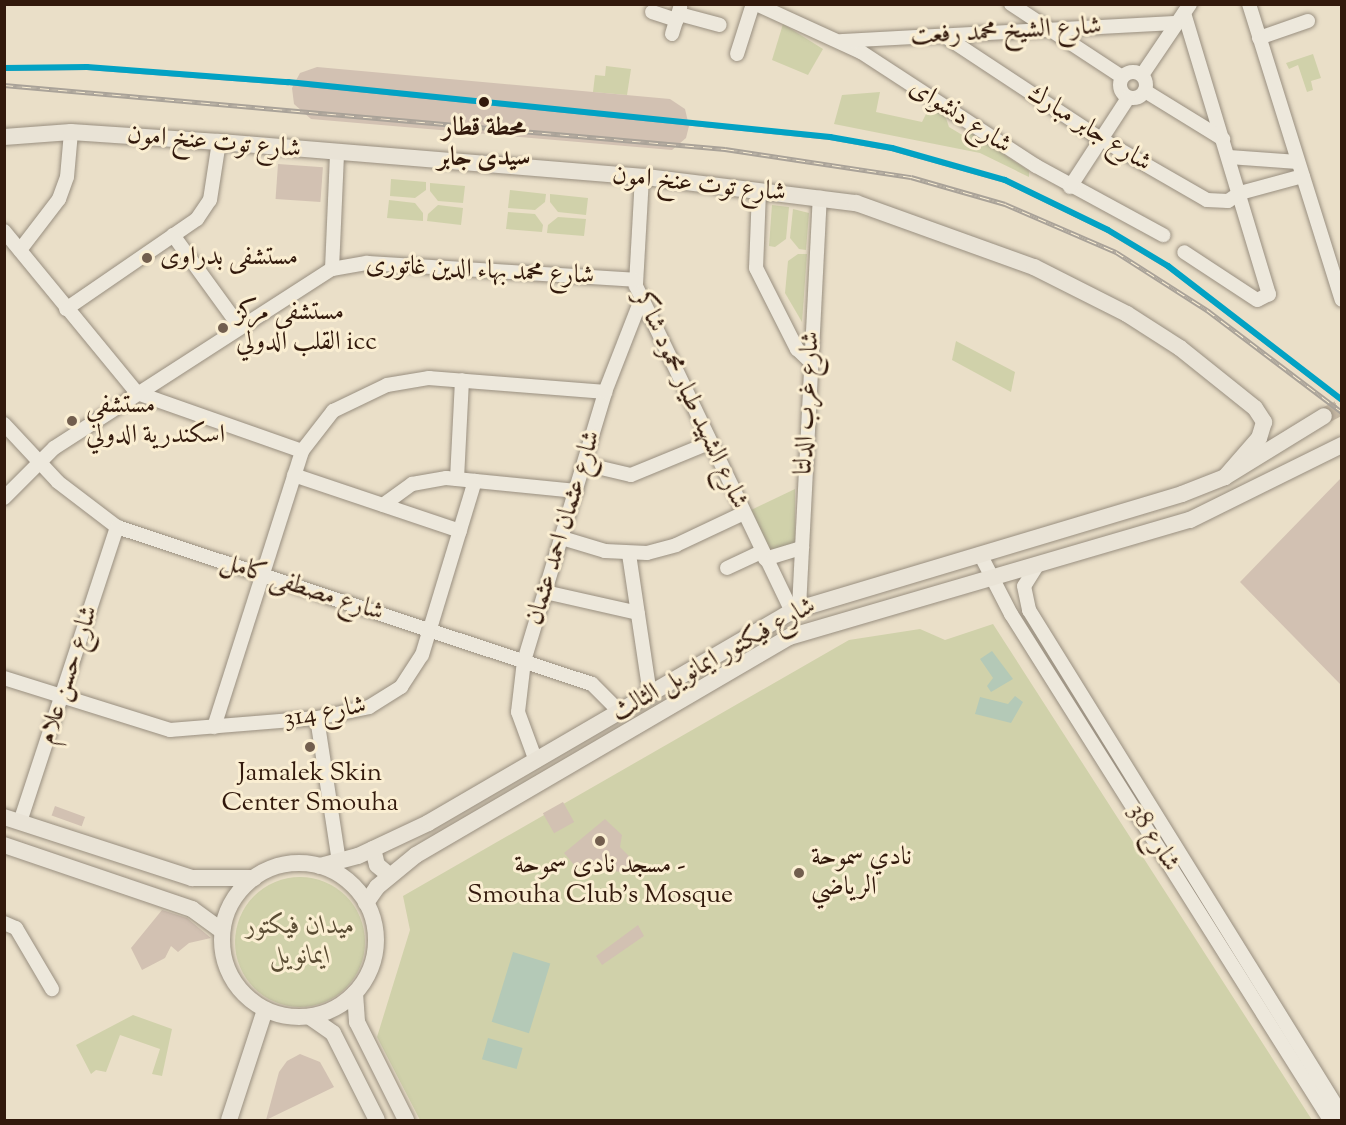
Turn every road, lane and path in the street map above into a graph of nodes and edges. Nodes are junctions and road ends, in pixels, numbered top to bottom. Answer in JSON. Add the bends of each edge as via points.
{"nodes":[{"id":1,"x":754,"y":4,"type":"edge"},
{"id":2,"x":1011,"y":4,"type":"edge"},
{"id":3,"x":1250,"y":5,"type":"edge"},
{"id":4,"x":652,"y":12,"type":"dead end"},
{"id":5,"x":678,"y":13,"type":"edge"},
{"id":6,"x":1184,"y":14,"type":"edge"},
{"id":7,"x":1308,"y":21,"type":"dead end"},
{"id":8,"x":720,"y":25,"type":"dead end"},
{"id":9,"x":1049,"y":29,"type":"junction"},
{"id":10,"x":672,"y":34,"type":"dead end"},
{"id":11,"x":943,"y":35,"type":"junction"},
{"id":12,"x":1259,"y":38,"type":"junction"},
{"id":13,"x":836,"y":41,"type":"junction"},
{"id":14,"x":737,"y":54,"type":"dead end"},
{"id":15,"x":1142,"y":75,"type":"junction"},
{"id":16,"x":1122,"y":77,"type":"junction"},
{"id":17,"x":1145,"y":91,"type":"junction"},
{"id":18,"x":1128,"y":98,"type":"junction"},
{"id":19,"x":71,"y":132,"type":"junction"},
{"id":20,"x":4,"y":136,"type":"edge"},
{"id":21,"x":1101,"y":139,"type":"junction"},
{"id":22,"x":1223,"y":139,"type":"junction"},
{"id":23,"x":219,"y":142,"type":"junction"},
{"id":24,"x":337,"y":154,"type":"junction"},
{"id":25,"x":1229,"y":157,"type":"junction"},
{"id":26,"x":1298,"y":162,"type":"junction"},
{"id":27,"x":1303,"y":176,"type":"junction"},
{"id":28,"x":642,"y":177,"type":"junction"},
{"id":29,"x":1070,"y":187,"type":"junction"},
{"id":30,"x":759,"y":191,"type":"junction"},
{"id":31,"x":1240,"y":193,"type":"junction"},
{"id":32,"x":820,"y":198,"type":"junction"},
{"id":33,"x":4,"y":231,"type":"edge"},
{"id":34,"x":1163,"y":235,"type":"dead end"},
{"id":35,"x":173,"y":236,"type":"junction"},
{"id":36,"x":20,"y":250,"type":"junction"},
{"id":37,"x":1184,"y":252,"type":"dead end"},
{"id":38,"x":332,"y":269,"type":"junction"},
{"id":39,"x":635,"y":280,"type":"junction"},
{"id":40,"x":642,"y":297,"type":"junction"},
{"id":41,"x":1341,"y":300,"type":"edge"},
{"id":42,"x":66,"y":309,"type":"junction"},
{"id":43,"x":239,"y":326,"type":"junction"},
{"id":44,"x":810,"y":361,"type":"junction"},
{"id":45,"x":462,"y":380,"type":"junction"},
{"id":46,"x":605,"y":392,"type":"junction"},
{"id":47,"x":137,"y":393,"type":"junction"},
{"id":48,"x":1324,"y":416,"type":"tunnel mouth"},
{"id":49,"x":4,"y":424,"type":"edge"},
{"id":50,"x":1341,"y":433,"type":"edge"},
{"id":51,"x":709,"y":443,"type":"junction"},
{"id":52,"x":302,"y":450,"type":"junction"},
{"id":53,"x":1339,"y":451,"type":"edge"},
{"id":54,"x":1312,"y":457,"type":"junction"},
{"id":55,"x":37,"y":462,"type":"junction"},
{"id":56,"x":584,"y":464,"type":"junction"},
{"id":57,"x":294,"y":475,"type":"junction"},
{"id":58,"x":1225,"y":477,"type":"junction"},
{"id":59,"x":457,"y":479,"type":"junction"},
{"id":60,"x":475,"y":481,"type":"junction"},
{"id":61,"x":576,"y":491,"type":"junction"},
{"id":62,"x":1182,"y":494,"type":"junction"},
{"id":63,"x":4,"y":498,"type":"edge"},
{"id":64,"x":382,"y":505,"type":"junction"},
{"id":65,"x":742,"y":514,"type":"junction"},
{"id":66,"x":1190,"y":520,"type":"junction"},
{"id":67,"x":117,"y":527,"type":"junction"},
{"id":68,"x":460,"y":531,"type":"junction"},
{"id":69,"x":562,"y":538,"type":"junction"},
{"id":70,"x":802,"y":548,"type":"junction"},
{"id":71,"x":629,"y":554,"type":"junction"},
{"id":72,"x":980,"y":554,"type":"junction"},
{"id":73,"x":763,"y":555,"type":"junction"},
{"id":74,"x":1040,"y":562,"type":"junction"},
{"id":75,"x":727,"y":568,"type":"dead end"},
{"id":76,"x":262,"y":574,"type":"junction"},
{"id":77,"x":991,"y":578,"type":"junction"},
{"id":78,"x":545,"y":592,"type":"junction"},
{"id":79,"x":796,"y":610,"type":"junction"},
{"id":80,"x":638,"y":613,"type":"junction"},
{"id":81,"x":430,"y":630,"type":"junction"},
{"id":82,"x":524,"y":661,"type":"junction"},
{"id":83,"x":4,"y":678,"type":"edge"},
{"id":84,"x":650,"y":695,"type":"junction"},
{"id":85,"x":63,"y":698,"type":"junction"},
{"id":86,"x":621,"y":712,"type":"junction"},
{"id":87,"x":317,"y":718,"type":"junction"},
{"id":88,"x":214,"y":727,"type":"junction"},
{"id":89,"x":536,"y":761,"type":"junction"},
{"id":90,"x":12,"y":819,"type":"edge"},
{"id":91,"x":4,"y":845,"type":"edge"},
{"id":92,"x":373,"y":849,"type":"junction"},
{"id":93,"x":339,"y":862,"type":"junction"},
{"id":94,"x":320,"y":866,"type":"junction"},
{"id":95,"x":185,"y":876,"type":"junction"},
{"id":96,"x":390,"y":876,"type":"junction"},
{"id":97,"x":254,"y":878,"type":"junction"},
{"id":98,"x":176,"y":903,"type":"junction"},
{"id":99,"x":366,"y":903,"type":"junction"},
{"id":100,"x":4,"y":923,"type":"edge"},
{"id":101,"x":222,"y":931,"type":"junction"},
{"id":102,"x":52,"y":989,"type":"dead end"},
{"id":103,"x":355,"y":993,"type":"junction"},
{"id":104,"x":265,"y":1010,"type":"junction"},
{"id":105,"x":310,"y":1017,"type":"junction"},
{"id":106,"x":1341,"y":1115,"type":"edge"},
{"id":107,"x":231,"y":1119,"type":"edge"},
{"id":108,"x":377,"y":1120,"type":"edge"},
{"id":109,"x":406,"y":1120,"type":"edge"},
{"id":110,"x":1330,"y":1120,"type":"edge"}],
"edges":[{"from":1,"to":13,"type":"street","name":"شارع دنشواى"},
{"from":1,"to":14,"type":"street"},
{"from":2,"to":9,"type":"street"},
{"from":3,"to":12,"type":"street"},
{"from":4,"to":5,"type":"street"},
{"from":5,"to":8,"type":"street"},
{"from":5,"to":10,"type":"street"},
{"from":6,"to":9,"type":"street","name":"شارع الشيخ محمد رفعت"},
{"from":6,"to":15,"type":"street"},
{"from":6,"to":22,"type":"street"},
{"from":7,"to":12,"type":"street"},
{"from":9,"to":11,"type":"street","name":"شارع الشيخ محمد رفعت"},
{"from":9,"to":16,"type":"street"},
{"from":11,"to":13,"type":"street","name":"شارع الشيخ محمد رفعت"},
{"from":11,"to":21,"type":"street","name":"شارع جابر مبارك"},
{"from":12,"to":26,"type":"street"},
{"from":13,"to":29,"type":"street","name":"شارع دنشواى","via":[[869,57]]},
{"from":15,"to":16,"type":"street","via":[[1132,72]]},
{"from":15,"to":17,"type":"street"},
{"from":16,"to":18,"type":"street","via":[[1120,89]]},
{"from":17,"to":18,"type":"street"},
{"from":17,"to":22,"type":"street"},
{"from":18,"to":21,"type":"street"},
{"from":19,"to":20,"type":"main road","name":"شارع توت عنخ امون"},
{"from":19,"to":23,"type":"main road","name":"شارع توت عنخ امون"},
{"from":19,"to":36,"type":"street","via":[[67,177],[59,199]]},
{"from":21,"to":29,"type":"street"},
{"from":21,"to":31,"type":"street","name":"شارع جابر مبارك","via":[[1207,200],[1221,202]]},
{"from":22,"to":25,"type":"street"},
{"from":23,"to":24,"type":"main road","name":"شارع توت عنخ امون"},
{"from":23,"to":35,"type":"street","via":[[210,200],[197,219]]},
{"from":24,"to":28,"type":"main road","name":"شارع توت عنخ امون"},
{"from":24,"to":38,"type":"street"},
{"from":25,"to":26,"type":"street"},
{"from":25,"to":31,"type":"street"},
{"from":26,"to":27,"type":"street"},
{"from":27,"to":31,"type":"street","name":"شارع جابر مبارك"},
{"from":27,"to":41,"type":"street"},
{"from":28,"to":30,"type":"main road","name":"شارع توت عنخ امون"},
{"from":28,"to":39,"type":"street","name":"شارع الشهيد طيار محمود شاكر"},
{"from":29,"to":34,"type":"street","name":"شارع دنشواى"},
{"from":30,"to":32,"type":"main road","name":"شارع توت عنخ امون"},
{"from":30,"to":44,"type":"street","via":[[756,268],[798,349]]},
{"from":31,"to":37,"type":"street","via":[[1269,287],[1268,296],[1257,300]]},
{"from":32,"to":44,"type":"street","name":"شارع غرب الدلتا"},
{"from":32,"to":58,"type":"main road","name":"شارع توت عنخ امون","via":[[864,205],[1034,267],[1153,328],[1261,414],[1263,431]]},
{"from":33,"to":36,"type":"street"},
{"from":35,"to":42,"type":"street"},
{"from":35,"to":43,"type":"street"},
{"from":36,"to":42,"type":"street"},
{"from":38,"to":39,"type":"street","name":"شارع محمد بهاء الدين غاتورى","via":[[367,263]]},
{"from":38,"to":43,"type":"street","name":"شارع محمد بهاء الدين غاتورى"},
{"from":39,"to":40,"type":"street","name":"شارع الشهيد طيار محمود شاكر"},
{"from":40,"to":46,"type":"street","name":"شارع عثمان احمد عثمان"},
{"from":40,"to":51,"type":"street","name":"شارع الشهيد طيار محمود شاكر"},
{"from":42,"to":47,"type":"street"},
{"from":43,"to":47,"type":"street","name":"شارع محمد بهاء الدين غاتورى"},
{"from":44,"to":70,"type":"street","name":"شارع غرب الدلتا"},
{"from":45,"to":46,"type":"street"},
{"from":45,"to":52,"type":"street","via":[[407,380],[366,393],[320,422]]},
{"from":45,"to":59,"type":"street"},
{"from":46,"to":56,"type":"street","name":"شارع عثمان احمد عثمان"},
{"from":47,"to":52,"type":"street"},
{"from":47,"to":55,"type":"street","name":"شارع محمد بهاء الدين غاتورى"},
{"from":48,"to":58,"type":"main road","name":"شارع فيكتور ايمانويل الثالث"},
{"from":49,"to":55,"type":"street","name":"شارع مصطفى كامل"},
{"from":50,"to":54,"type":"main road","name":"شارع فيكتور ايمانويل الثالث"},
{"from":51,"to":56,"type":"street","via":[[631,476]]},
{"from":51,"to":65,"type":"street","name":"شارع الشهيد طيار محمود شاكر"},
{"from":52,"to":57,"type":"street"},
{"from":53,"to":54,"type":"main road","name":"شارع فيكتور ايمانويل الثالث"},
{"from":54,"to":66,"type":"main road","name":"شارع فيكتور ايمانويل الثالث","via":[[1272,482]]},
{"from":55,"to":63,"type":"street","name":"شارع محمد بهاء الدين غاتورى"},
{"from":55,"to":67,"type":"street","name":"شارع مصطفى كامل"},
{"from":56,"to":61,"type":"street","name":"شارع عثمان احمد عثمان"},
{"from":57,"to":64,"type":"street"},
{"from":57,"to":76,"type":"street"},
{"from":58,"to":62,"type":"main road","name":"شارع فيكتور ايمانويل الثالث"},
{"from":59,"to":60,"type":"street"},
{"from":59,"to":64,"type":"street","via":[[412,484]]},
{"from":60,"to":61,"type":"street"},
{"from":60,"to":68,"type":"street","name":"شارع 314"},
{"from":61,"to":69,"type":"street","name":"شارع عثمان احمد عثمان"},
{"from":62,"to":66,"type":"main road"},
{"from":62,"to":72,"type":"main road","name":"شارع فيكتور ايمانويل الثالث"},
{"from":64,"to":68,"type":"street"},
{"from":65,"to":71,"type":"street","via":[[676,545]]},
{"from":65,"to":73,"type":"street","name":"شارع الشهيد طيار محمود شاكر"},
{"from":66,"to":74,"type":"main road","name":"شارع فيكتور ايمانويل الثالث"},
{"from":67,"to":76,"type":"street","name":"شارع مصطفى كامل"},
{"from":67,"to":85,"type":"street","name":"شارع حسن علام"},
{"from":68,"to":81,"type":"street","name":"شارع 314"},
{"from":69,"to":71,"type":"street"},
{"from":69,"to":78,"type":"street","name":"شارع عثمان احمد عثمان"},
{"from":70,"to":73,"type":"street"},
{"from":70,"to":79,"type":"street","name":"شارع غرب الدلتا"},
{"from":71,"to":80,"type":"street"},
{"from":72,"to":77,"type":"street","name":"شارع 38"},
{"from":72,"to":79,"type":"main road","name":"شارع فيكتور ايمانويل الثالث"},
{"from":73,"to":75,"type":"street"},
{"from":73,"to":79,"type":"street","name":"شارع الشهيد طيار محمود شاكر"},
{"from":74,"to":77,"type":"main road","name":"شارع فيكتور ايمانويل الثالث"},
{"from":74,"to":106,"type":"street","name":"شارع 38","via":[[1024,586],[1029,610]]},
{"from":76,"to":81,"type":"street","name":"شارع مصطفى كامل"},
{"from":76,"to":88,"type":"street"},
{"from":77,"to":96,"type":"main road","name":"شارع فيكتور ايمانويل الثالث","via":[[789,637],[416,855]]},
{"from":77,"to":110,"type":"street","name":"شارع 38"},
{"from":78,"to":80,"type":"street"},
{"from":78,"to":82,"type":"street","name":"شارع عثمان احمد عثمان"},
{"from":79,"to":84,"type":"main road","name":"شارع فيكتور ايمانويل الثالث"},
{"from":80,"to":84,"type":"street"},
{"from":81,"to":82,"type":"street","name":"شارع مصطفى كامل"},
{"from":81,"to":87,"type":"street","name":"شارع 314","via":[[416,666],[392,695],[369,707]]},
{"from":82,"to":86,"type":"street","name":"شارع مصطفى كامل","via":[[597,686]]},
{"from":82,"to":89,"type":"street","name":"شارع عثمان احمد عثمان","via":[[518,712]]},
{"from":83,"to":85,"type":"street","name":"شارع 314"},
{"from":84,"to":86,"type":"main road","name":"شارع فيكتور ايمانويل الثالث"},
{"from":85,"to":88,"type":"street","name":"شارع 314","via":[[158,728]]},
{"from":85,"to":90,"type":"street","name":"شارع حسن علام"},
{"from":86,"to":89,"type":"main road","name":"شارع فيكتور ايمانويل الثالث"},
{"from":87,"to":88,"type":"street","name":"شارع 314"},
{"from":87,"to":93,"type":"street"},
{"from":89,"to":92,"type":"main road","name":"شارع فيكتور ايمانويل الثالث"},
{"from":90,"to":95,"type":"main road"},
{"from":91,"to":98,"type":"main road"},
{"from":92,"to":93,"type":"main road","name":"شارع فيكتور ايمانويل الثالث"},
{"from":92,"to":96,"type":"main road","via":[[377,865]]},
{"from":93,"to":94,"type":"main road","name":"شارع فيكتور ايمانويل الثالث"},
{"from":94,"to":97,"type":"main road","via":[[291,864]]},
{"from":94,"to":99,"type":"main road","via":[[352,885]]},
{"from":95,"to":97,"type":"main road","via":[[208,881]]},
{"from":95,"to":98,"type":"main road","via":[[190,893]]},
{"from":96,"to":99,"type":"main road","name":"شارع فيكتور ايمانويل الثالث"},
{"from":97,"to":101,"type":"main road","via":[[235,896]]},
{"from":98,"to":101,"type":"main road","via":[[208,917]]},
{"from":99,"to":103,"type":"main road","via":[[376,943],[372,964]]},
{"from":100,"to":102,"type":"street","via":[[16,928]]},
{"from":101,"to":104,"type":"main road","via":[[231,978]]},
{"from":103,"to":105,"type":"main road","via":[[338,1006]]},
{"from":103,"to":109,"type":"main road","via":[[357,1022]]},
{"from":104,"to":105,"type":"main road"},
{"from":104,"to":107,"type":"main road"},
{"from":105,"to":108,"type":"main road","via":[[333,1033]]}]}
